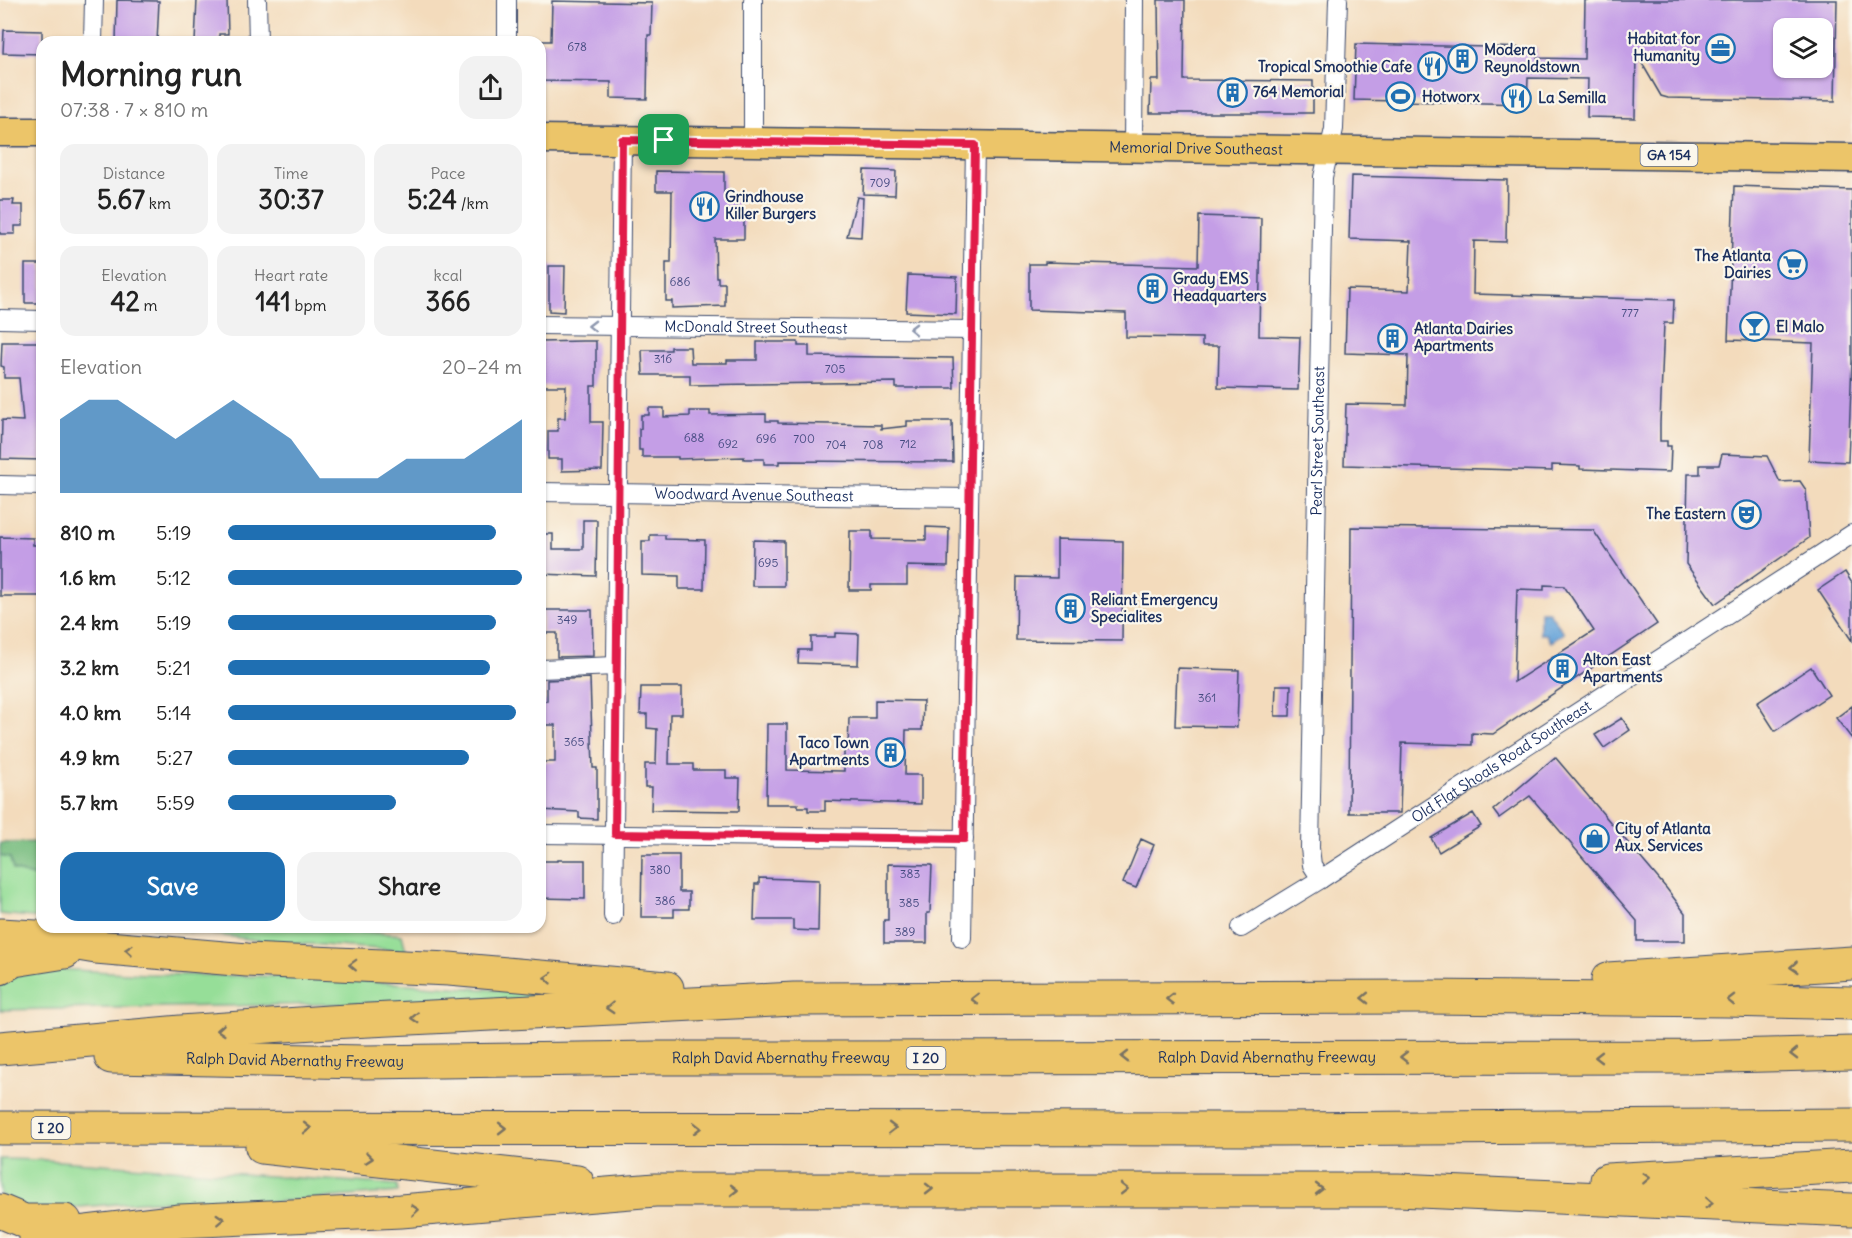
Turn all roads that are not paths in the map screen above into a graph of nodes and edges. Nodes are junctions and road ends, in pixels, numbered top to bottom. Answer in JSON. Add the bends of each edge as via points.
{"nodes":[{"id":1,"x":94,"y":0,"type":"edge"},
{"id":2,"x":257,"y":0,"type":"edge"},
{"id":3,"x":507,"y":0,"type":"edge"},
{"id":4,"x":753,"y":0,"type":"edge"},
{"id":5,"x":1134,"y":0,"type":"edge"},
{"id":6,"x":1338,"y":0,"type":"edge"},
{"id":7,"x":93,"y":36,"type":"edge"},
{"id":8,"x":258,"y":36,"type":"edge"},
{"id":9,"x":507,"y":36,"type":"edge"},
{"id":10,"x":0,"y":132,"type":"edge"},
{"id":11,"x":36,"y":132,"type":"edge"},
{"id":12,"x":546,"y":139,"type":"edge"},
{"id":13,"x":622,"y":140,"type":"junction"},
{"id":14,"x":753,"y":142,"type":"junction"},
{"id":15,"x":975,"y":145,"type":"junction"},
{"id":16,"x":1133,"y":147,"type":"junction"},
{"id":17,"x":1329,"y":150,"type":"junction"},
{"id":18,"x":1852,"y":158,"type":"edge"},
{"id":19,"x":0,"y":320,"type":"edge"},
{"id":20,"x":36,"y":320,"type":"edge"},
{"id":21,"x":546,"y":325,"type":"edge"},
{"id":22,"x":620,"y":326,"type":"junction"},
{"id":23,"x":972,"y":330,"type":"junction"},
{"id":24,"x":0,"y":485,"type":"edge"},
{"id":25,"x":36,"y":486,"type":"edge"},
{"id":26,"x":546,"y":492,"type":"edge"},
{"id":27,"x":618,"y":493,"type":"junction"},
{"id":28,"x":969,"y":498,"type":"junction"},
{"id":29,"x":1852,"y":534,"type":"edge"},
{"id":30,"x":616,"y":666,"type":"junction"},
{"id":31,"x":546,"y":669,"type":"edge"},
{"id":32,"x":546,"y":834,"type":"edge"},
{"id":33,"x":615,"y":834,"type":"junction"},
{"id":34,"x":964,"y":839,"type":"junction"},
{"id":35,"x":1321,"y":879,"type":"junction"},
{"id":36,"x":613,"y":916,"type":"dead end"},
{"id":37,"x":1241,"y":928,"type":"dead end"},
{"id":38,"x":0,"y":935,"type":"edge"},
{"id":39,"x":962,"y":939,"type":"dead end"},
{"id":40,"x":96,"y":947,"type":"junction"},
{"id":41,"x":1852,"y":963,"type":"edge"},
{"id":42,"x":0,"y":968,"type":"edge"},
{"id":43,"x":1424,"y":997,"type":"junction"},
{"id":44,"x":794,"y":999,"type":"junction"},
{"id":45,"x":1852,"y":1003,"type":"edge"},
{"id":46,"x":0,"y":1048,"type":"edge"},
{"id":47,"x":1852,"y":1053,"type":"edge"},
{"id":48,"x":0,"y":1054,"type":"edge"},
{"id":49,"x":1852,"y":1125,"type":"edge"},
{"id":50,"x":0,"y":1128,"type":"edge"},
{"id":51,"x":102,"y":1129,"type":"junction"},
{"id":52,"x":1852,"y":1166,"type":"edge"},
{"id":53,"x":655,"y":1190,"type":"junction"},
{"id":54,"x":1398,"y":1190,"type":"junction"},
{"id":55,"x":1852,"y":1210,"type":"edge"},
{"id":56,"x":0,"y":1211,"type":"edge"},
{"id":57,"x":144,"y":1224,"type":"junction"},
{"id":58,"x":36,"y":1238,"type":"edge"}],
"edges":[{"from":1,"to":7,"type":"street"},
{"from":2,"to":8,"type":"street"},
{"from":3,"to":9,"type":"street"},
{"from":4,"to":14,"type":"street"},
{"from":5,"to":16,"type":"street"},
{"from":6,"to":17,"type":"street","name":"Pearl Street Southeast","via":[[1334,129]]},
{"from":10,"to":11,"type":"main road"},
{"from":12,"to":13,"type":"main road","name":"Memorial Drive Southeast","number":"GA 154"},
{"from":13,"to":14,"type":"main road","name":"Memorial Drive Southeast","number":"GA 154"},
{"from":13,"to":22,"type":"street"},
{"from":14,"to":15,"type":"main road","name":"Memorial Drive Southeast","number":"GA 154"},
{"from":15,"to":16,"type":"main road","name":"Memorial Drive Southeast","number":"GA 154"},
{"from":15,"to":23,"type":"street"},
{"from":16,"to":17,"type":"main road","name":"Memorial Drive Southeast","number":"GA 154"},
{"from":17,"to":18,"type":"main road","name":"Memorial Drive Southeast","number":"GA 154"},
{"from":17,"to":35,"type":"street","name":"Pearl Street Southeast","via":[[1323,177],[1310,848],[1312,865]]},
{"from":19,"to":20,"type":"street"},
{"from":22,"to":21,"type":"street","name":"McDonald Street Southeast","one_way":true},
{"from":23,"to":22,"type":"street","name":"McDonald Street Southeast","one_way":true},
{"from":22,"to":27,"type":"street"},
{"from":23,"to":28,"type":"street"},
{"from":24,"to":25,"type":"street"},
{"from":26,"to":27,"type":"street","name":"Woodward Avenue Southeast"},
{"from":27,"to":28,"type":"street","name":"Woodward Avenue Southeast"},
{"from":27,"to":30,"type":"street"},
{"from":28,"to":34,"type":"street"},
{"from":29,"to":35,"type":"street","name":"Old Flat Shoals Road Southeast"},
{"from":30,"to":31,"type":"street"},
{"from":30,"to":33,"type":"street"},
{"from":32,"to":33,"type":"street"},
{"from":33,"to":34,"type":"street"},
{"from":33,"to":36,"type":"street"},
{"from":34,"to":39,"type":"street"},
{"from":35,"to":37,"type":"street","name":"Old Flat Shoals Road Southeast"},
{"from":38,"to":40,"type":"highway"},
{"from":40,"to":42,"type":"highway","via":[[14,960]]},
{"from":44,"to":40,"type":"highway","one_way":true,"via":[[449,969],[247,960]]},
{"from":41,"to":43,"type":"highway","one_way":true,"via":[[1513,985]]},
{"from":43,"to":44,"type":"highway","one_way":true},
{"from":45,"to":43,"type":"highway","one_way":true},
{"from":44,"to":46,"type":"highway","one_way":true,"via":[[329,1022]]},
{"from":47,"to":48,"type":"highway","name":"Ralph David Abernathy Freeway","number":"I 20","one_way":true,"via":[[364,1062]]},
{"from":51,"to":49,"type":"highway","number":"I 20","one_way":true},
{"from":50,"to":51,"type":"highway","number":"I 20"},
{"from":51,"to":53,"type":"highway","one_way":true},
{"from":54,"to":52,"type":"highway","one_way":true},
{"from":53,"to":54,"type":"highway","one_way":true},
{"from":57,"to":53,"type":"highway","one_way":true,"via":[[401,1211]]},
{"from":54,"to":55,"type":"highway","one_way":true},
{"from":56,"to":57,"type":"highway","via":[[24,1221]]},
{"from":57,"to":58,"type":"highway"}]}
